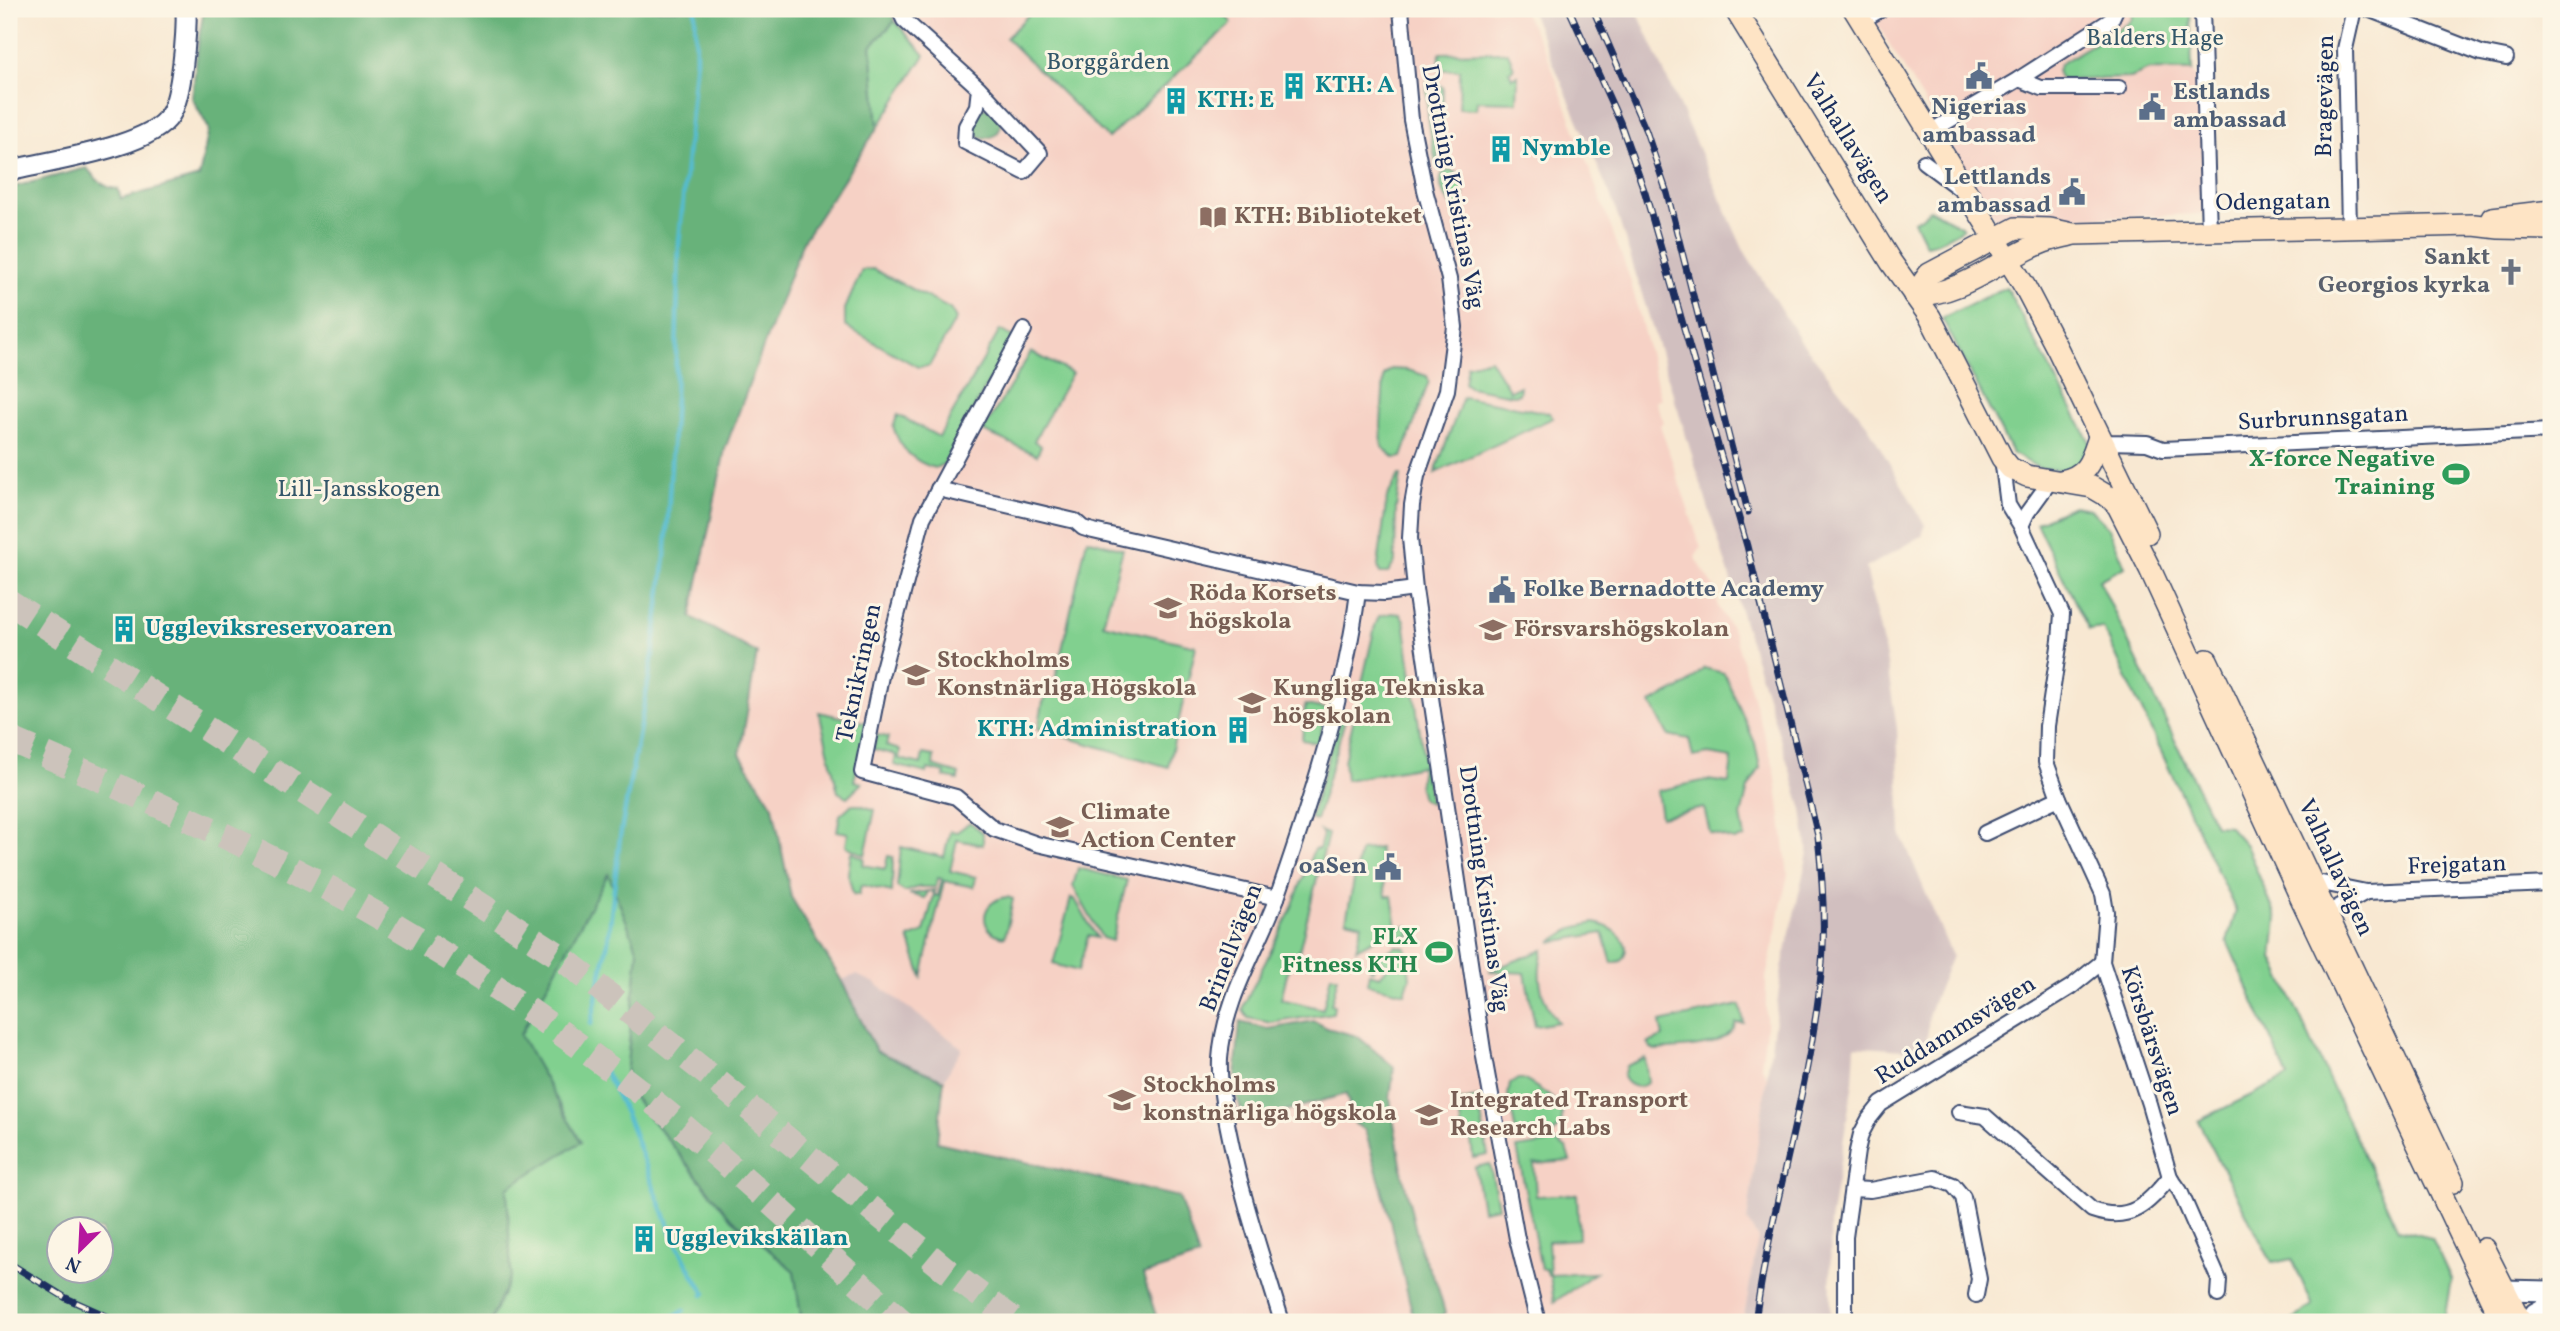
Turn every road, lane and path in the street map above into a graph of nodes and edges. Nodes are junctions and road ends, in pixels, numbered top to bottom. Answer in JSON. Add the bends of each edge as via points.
{"nodes":[{"id":1,"x":186,"y":9,"type":"edge"},
{"id":2,"x":899,"y":9,"type":"edge"},
{"id":3,"x":1401,"y":9,"type":"edge"},
{"id":4,"x":1735,"y":9,"type":"edge"},
{"id":5,"x":1882,"y":9,"type":"edge"},
{"id":6,"x":2116,"y":9,"type":"edge"},
{"id":7,"x":2202,"y":9,"type":"edge"},
{"id":8,"x":2354,"y":9,"type":"edge"},
{"id":9,"x":2368,"y":9,"type":"edge"},
{"id":10,"x":1857,"y":15,"type":"edge"},
{"id":11,"x":2506,"y":58,"type":"dead end"},
{"id":12,"x":2019,"y":79,"type":"junction"},
{"id":13,"x":979,"y":88,"type":"junction"},
{"id":14,"x":2119,"y":88,"type":"dead end"},
{"id":15,"x":1928,"y":133,"type":"junction"},
{"id":16,"x":1924,"y":162,"type":"dead end"},
{"id":17,"x":9,"y":171,"type":"edge"},
{"id":18,"x":1966,"y":194,"type":"junction"},
{"id":19,"x":2551,"y":211,"type":"edge"},
{"id":20,"x":2474,"y":225,"type":"junction"},
{"id":21,"x":2349,"y":228,"type":"junction"},
{"id":22,"x":2551,"y":229,"type":"edge"},
{"id":23,"x":2209,"y":231,"type":"junction"},
{"id":24,"x":2073,"y":234,"type":"junction"},
{"id":25,"x":1994,"y":239,"type":"junction"},
{"id":26,"x":2008,"y":261,"type":"junction"},
{"id":27,"x":1928,"y":266,"type":"junction"},
{"id":28,"x":1961,"y":285,"type":"junction"},
{"id":29,"x":1914,"y":295,"type":"junction"},
{"id":30,"x":1024,"y":330,"type":"dead end"},
{"id":31,"x":2551,"y":431,"type":"edge"},
{"id":32,"x":2099,"y":437,"type":"junction"},
{"id":33,"x":2002,"y":458,"type":"junction"},
{"id":34,"x":2056,"y":480,"type":"junction"},
{"id":35,"x":938,"y":488,"type":"junction"},
{"id":36,"x":2021,"y":526,"type":"junction"},
{"id":37,"x":1415,"y":589,"type":"junction"},
{"id":38,"x":1358,"y":592,"type":"junction"},
{"id":39,"x":2059,"y":798,"type":"junction"},
{"id":40,"x":1984,"y":833,"type":"dead end"},
{"id":41,"x":2312,"y":881,"type":"junction"},
{"id":42,"x":2551,"y":884,"type":"edge"},
{"id":43,"x":2366,"y":892,"type":"junction"},
{"id":44,"x":1277,"y":898,"type":"junction"},
{"id":45,"x":2329,"y":915,"type":"junction"},
{"id":46,"x":2102,"y":962,"type":"junction"},
{"id":47,"x":1959,"y":1112,"type":"dead end"},
{"id":48,"x":2170,"y":1177,"type":"junction"},
{"id":49,"x":1852,"y":1189,"type":"junction"},
{"id":50,"x":2503,"y":1290,"type":"junction"},
{"id":51,"x":2551,"y":1291,"type":"edge"},
{"id":52,"x":1976,"y":1295,"type":"dead end"},
{"id":53,"x":2218,"y":1295,"type":"dead end"},
{"id":54,"x":2551,"y":1304,"type":"edge"},
{"id":55,"x":1282,"y":1322,"type":"edge"},
{"id":56,"x":1538,"y":1322,"type":"edge"},
{"id":57,"x":1845,"y":1322,"type":"edge"},
{"id":58,"x":2502,"y":1322,"type":"edge"},
{"id":59,"x":2521,"y":1322,"type":"edge"},
{"id":60,"x":2528,"y":1322,"type":"edge"}],
"edges":[{"from":1,"to":17,"type":"street","via":[[184,60],[176,100],[162,125],[115,146]]},
{"from":2,"to":13,"type":"street","via":[[904,20]]},
{"from":3,"to":37,"type":"street","name":"Drottning Kristinas Väg","via":[[1411,120],[1455,327],[1447,390],[1417,476],[1412,505]]},
{"from":4,"to":29,"type":"main road","name":"Valhallavägen"},
{"from":5,"to":10,"type":"street"},
{"from":6,"to":12,"type":"street","via":[[2111,20]]},
{"from":7,"to":23,"type":"street"},
{"from":8,"to":21,"type":"street","name":"Bragevägen","via":[[2345,49]]},
{"from":9,"to":11,"type":"street","via":[[2481,53]]},
{"from":10,"to":15,"type":"main road","name":"Valhallavägen"},
{"from":12,"to":14,"type":"street","via":[[2041,88]]},
{"from":12,"to":15,"type":"street"},
{"from":13,"to":13,"type":"street","via":[[1040,153],[1024,172],[965,142]]},
{"from":15,"to":18,"type":"main road","name":"Valhallavägen"},
{"from":16,"to":18,"type":"street","name":"Valhallavägen"},
{"from":18,"to":25,"type":"main road","name":"Valhallavägen"},
{"from":19,"to":20,"type":"main road","name":"Odengatan","via":[[2494,217]]},
{"from":20,"to":21,"type":"main road","name":"Odengatan"},
{"from":20,"to":22,"type":"main road","name":"Odengatan"},
{"from":21,"to":23,"type":"main road","name":"Odengatan"},
{"from":23,"to":24,"type":"main road","name":"Odengatan"},
{"from":24,"to":25,"type":"main road","name":"Odengatan","via":[[2016,228]]},
{"from":24,"to":26,"type":"main road","name":"Odengatan","via":[[2043,242]]},
{"from":25,"to":26,"type":"main road","name":"Valhallavägen"},
{"from":25,"to":27,"type":"main road","name":"Odengatan"},
{"from":26,"to":28,"type":"main road","name":"Odengatan"},
{"from":26,"to":32,"type":"main road","name":"Valhallavägen","via":[[2058,350]]},
{"from":27,"to":28,"type":"street","via":[[1942,281]]},
{"from":27,"to":29,"type":"main road","name":"Odengatan"},
{"from":28,"to":29,"type":"main road","name":"Odengatan","via":[[1932,295]]},
{"from":29,"to":33,"type":"main road","name":"Valhallavägen","via":[[1930,317]]},
{"from":30,"to":35,"type":"street","name":"Teknikringen"},
{"from":31,"to":32,"type":"street","name":"Surbrunnsgatan","via":[[2163,449]]},
{"from":32,"to":34,"type":"main road","via":[[2083,472],[2074,479]]},
{"from":32,"to":41,"type":"main road","name":"Valhallavägen"},
{"from":33,"to":34,"type":"main road","name":"Valhallavägen","via":[[2027,477]]},
{"from":33,"to":36,"type":"street","name":"Körsbärsvägen","via":[[2008,505]]},
{"from":34,"to":36,"type":"street","via":[[2026,513]]},
{"from":34,"to":58,"type":"main road","name":"Valhallavägen","via":[[2092,487],[2109,497],[2130,528]]},
{"from":35,"to":38,"type":"street","via":[[1075,520],[1093,531]]},
{"from":35,"to":44,"type":"street","name":"Teknikringen","via":[[923,518],[904,582],[862,772],[956,797],[994,830],[1037,844]]},
{"from":36,"to":39,"type":"street","name":"Körsbärsvägen","via":[[2062,614],[2045,744],[2046,762]]},
{"from":37,"to":38,"type":"street"},
{"from":37,"to":56,"type":"street","name":"Drottning Kristinas Väg","via":[[1486,1067],[1517,1239]]},
{"from":38,"to":44,"type":"street","name":"Brinellvägen","via":[[1337,701]]},
{"from":39,"to":40,"type":"street"},
{"from":39,"to":46,"type":"street","name":"Körsbärsvägen","via":[[2103,894]]},
{"from":41,"to":43,"type":"street","name":"Frejgatan"},
{"from":41,"to":45,"type":"main road","name":"Valhallavägen"},
{"from":42,"to":43,"type":"street","name":"Frejgatan"},
{"from":43,"to":45,"type":"street","name":"Frejgatan"},
{"from":44,"to":55,"type":"street","name":"Brinellvägen","via":[[1237,986],[1220,1061],[1238,1177]]},
{"from":45,"to":50,"type":"main road","name":"Valhallavägen"},
{"from":46,"to":48,"type":"street","name":"Körsbärsvägen"},
{"from":46,"to":49,"type":"street","name":"Ruddammsvägen","via":[[2071,987],[1881,1104],[1861,1134]]},
{"from":47,"to":48,"type":"street","via":[[1985,1116],[2092,1210],[2103,1214],[2115,1216],[2139,1208]]},
{"from":48,"to":53,"type":"street","name":"Körsbärsvägen","via":[[2219,1280]]},
{"from":49,"to":52,"type":"street","via":[[1870,1191],[1935,1178],[1953,1185],[1963,1197],[1979,1279]]},
{"from":49,"to":57,"type":"street","name":"Ruddammsvägen","via":[[1845,1237]]},
{"from":50,"to":51,"type":"street"},
{"from":50,"to":59,"type":"main road","name":"Valhallavägen"},
{"from":54,"to":60,"type":"street"}]}
